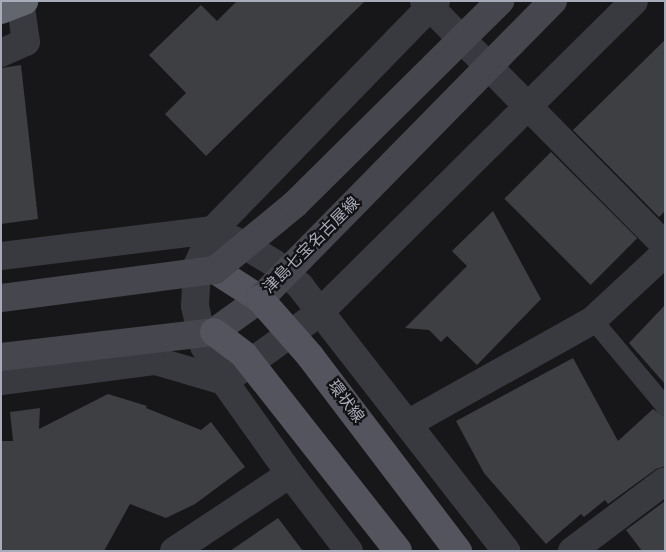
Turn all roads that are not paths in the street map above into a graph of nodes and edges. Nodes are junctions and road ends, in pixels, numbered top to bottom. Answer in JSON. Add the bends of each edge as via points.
{"nodes":[{"id":1,"x":20,"y":1,"type":"edge"},
{"id":2,"x":24,"y":1,"type":"edge"},
{"id":3,"x":500,"y":1,"type":"edge"},
{"id":4,"x":554,"y":1,"type":"edge"},
{"id":5,"x":634,"y":1,"type":"edge"},
{"id":6,"x":430,"y":3,"type":"edge"},
{"id":7,"x":1,"y":10,"type":"edge"},
{"id":8,"x":1,"y":53,"type":"edge"},
{"id":9,"x":530,"y":106,"type":"junction"},
{"id":10,"x":213,"y":230,"type":"junction"},
{"id":11,"x":665,"y":245,"type":"edge"},
{"id":12,"x":665,"y":253,"type":"edge"},
{"id":13,"x":1,"y":256,"type":"edge"},
{"id":14,"x":215,"y":270,"type":"junction"},
{"id":15,"x":1,"y":298,"type":"edge"},
{"id":16,"x":260,"y":299,"type":"junction"},
{"id":17,"x":319,"y":313,"type":"junction"},
{"id":18,"x":593,"y":320,"type":"junction"},
{"id":19,"x":214,"y":332,"type":"junction"},
{"id":20,"x":1,"y":358,"type":"edge"},
{"id":21,"x":1,"y":381,"type":"edge"},
{"id":22,"x":224,"y":381,"type":"junction"},
{"id":23,"x":665,"y":406,"type":"edge"},
{"id":24,"x":408,"y":423,"type":"junction"},
{"id":25,"x":290,"y":474,"type":"junction"},
{"id":26,"x":665,"y":481,"type":"edge"},
{"id":27,"x":174,"y":551,"type":"edge"},
{"id":28,"x":349,"y":551,"type":"edge"},
{"id":29,"x":398,"y":551,"type":"edge"},
{"id":30,"x":458,"y":551,"type":"edge"},
{"id":31,"x":506,"y":551,"type":"edge"},
{"id":32,"x":572,"y":551,"type":"edge"}],
"edges":[{"from":1,"to":8,"type":"street","via":[[26,42]]},
{"from":2,"to":7,"type":"highway","bridge":true},
{"from":3,"to":14,"type":"main road","bridge":true,"via":[[295,204]]},
{"from":4,"to":16,"type":"main road","name":"津島七宝名古屋線","bridge":true},
{"from":5,"to":9,"type":"street"},
{"from":6,"to":9,"type":"street"},
{"from":6,"to":10,"type":"street"},
{"from":9,"to":11,"type":"street"},
{"from":9,"to":17,"type":"street"},
{"from":10,"to":13,"type":"street"},
{"from":10,"to":17,"type":"street","via":[[274,263],[300,286]]},
{"from":10,"to":22,"type":"street","via":[[197,266],[195,306],[204,346]]},
{"from":12,"to":18,"type":"street"},
{"from":14,"to":15,"type":"main road","bridge":true},
{"from":14,"to":16,"type":"main road","name":"環状線","via":[[239,282]]},
{"from":16,"to":19,"type":"main road","name":"津島七宝名古屋線"},
{"from":16,"to":30,"type":"main road","name":"環状線","bridge":true,"via":[[310,356]]},
{"from":17,"to":22,"type":"street"},
{"from":17,"to":24,"type":"street"},
{"from":18,"to":23,"type":"lane"},
{"from":18,"to":24,"type":"street"},
{"from":19,"to":20,"type":"main road","name":"津島七宝名古屋線","bridge":true},
{"from":19,"to":29,"type":"main road","bridge":true,"via":[[244,355]]},
{"from":21,"to":22,"type":"street","via":[[156,361]]},
{"from":22,"to":25,"type":"street"},
{"from":24,"to":31,"type":"street"},
{"from":25,"to":27,"type":"street"},
{"from":25,"to":28,"type":"street"},
{"from":26,"to":32,"type":"street"}]}
